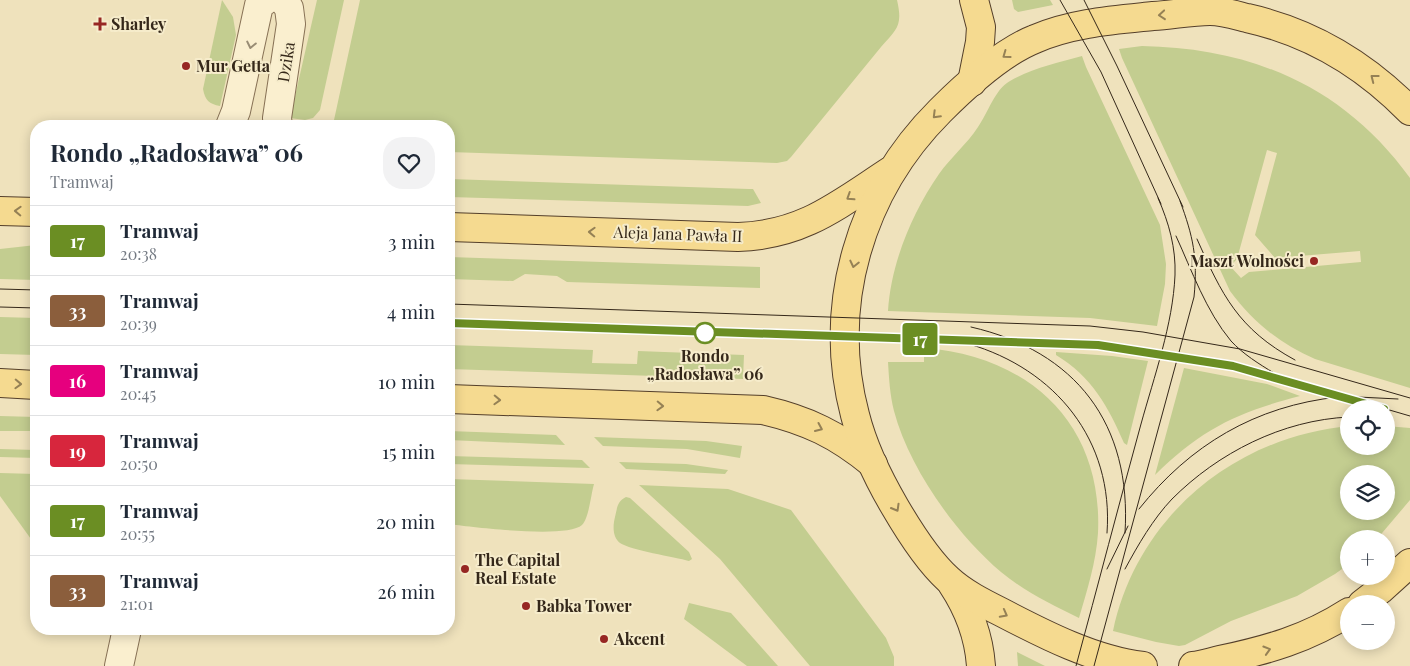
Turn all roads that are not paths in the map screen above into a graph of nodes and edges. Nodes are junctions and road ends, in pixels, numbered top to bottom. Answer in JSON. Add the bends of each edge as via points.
{"nodes":[{"id":1,"x":266,"y":0,"type":"edge"},
{"id":2,"x":283,"y":0,"type":"edge"},
{"id":3,"x":974,"y":0,"type":"edge"},
{"id":4,"x":1202,"y":6,"type":"edge"},
{"id":5,"x":972,"y":82,"type":"junction"},
{"id":6,"x":1410,"y":111,"type":"edge"},
{"id":7,"x":232,"y":120,"type":"edge"},
{"id":8,"x":277,"y":120,"type":"edge"},
{"id":9,"x":892,"y":171,"type":"junction"},
{"id":10,"x":0,"y":211,"type":"edge"},
{"id":11,"x":30,"y":212,"type":"edge"},
{"id":12,"x":455,"y":227,"type":"edge"},
{"id":13,"x":0,"y":383,"type":"edge"},
{"id":14,"x":30,"y":385,"type":"edge"},
{"id":15,"x":455,"y":398,"type":"edge"},
{"id":16,"x":873,"y":465,"type":"junction"},
{"id":17,"x":1410,"y":563,"type":"edge"},
{"id":18,"x":948,"y":579,"type":"junction"},
{"id":19,"x":1373,"y":595,"type":"edge"},
{"id":20,"x":1340,"y":617,"type":"edge"},
{"id":21,"x":126,"y":635,"type":"edge"},
{"id":22,"x":1215,"y":663,"type":"edge"},
{"id":23,"x":119,"y":666,"type":"edge"},
{"id":24,"x":981,"y":666,"type":"edge"},
{"id":25,"x":1143,"y":666,"type":"edge"},
{"id":26,"x":1193,"y":666,"type":"edge"}],
"edges":[{"from":1,"to":7,"type":"street","one_way":true,"via":[[259,5]]},
{"from":2,"to":8,"type":"street","name":"Dzika","via":[[289,8],[291,24]]},
{"from":3,"to":5,"type":"main road","via":[[981,27]]},
{"from":4,"to":5,"type":"main road","one_way":true,"via":[[1045,34],[1007,54]]},
{"from":6,"to":4,"type":"main road","one_way":true,"via":[[1381,83],[1322,45],[1279,26]]},
{"from":5,"to":9,"type":"main road","one_way":true,"via":[[908,146]]},
{"from":9,"to":12,"type":"main road","name":"Aleja Jana Pawła II","one_way":true,"via":[[810,221],[761,236]]},
{"from":9,"to":16,"type":"main road","one_way":true,"via":[[864,227],[848,288],[845,319],[850,389],[855,415]]},
{"from":11,"to":10,"type":"main road","one_way":true},
{"from":13,"to":14,"type":"main road","one_way":true},
{"from":15,"to":16,"type":"main road","one_way":true,"via":[[763,410],[817,427],[856,450]]},
{"from":16,"to":18,"type":"main road","one_way":true,"via":[[903,520]]},
{"from":17,"to":19,"type":"main road"},
{"from":18,"to":24,"type":"main road","via":[[972,623]]},
{"from":18,"to":25,"type":"main road","one_way":true,"via":[[975,598],[1050,636],[1097,654]]},
{"from":22,"to":20,"type":"main road","one_way":true,"via":[[1295,640]]},
{"from":21,"to":23,"type":"street"},
{"from":22,"to":26,"type":"main road"}]}
